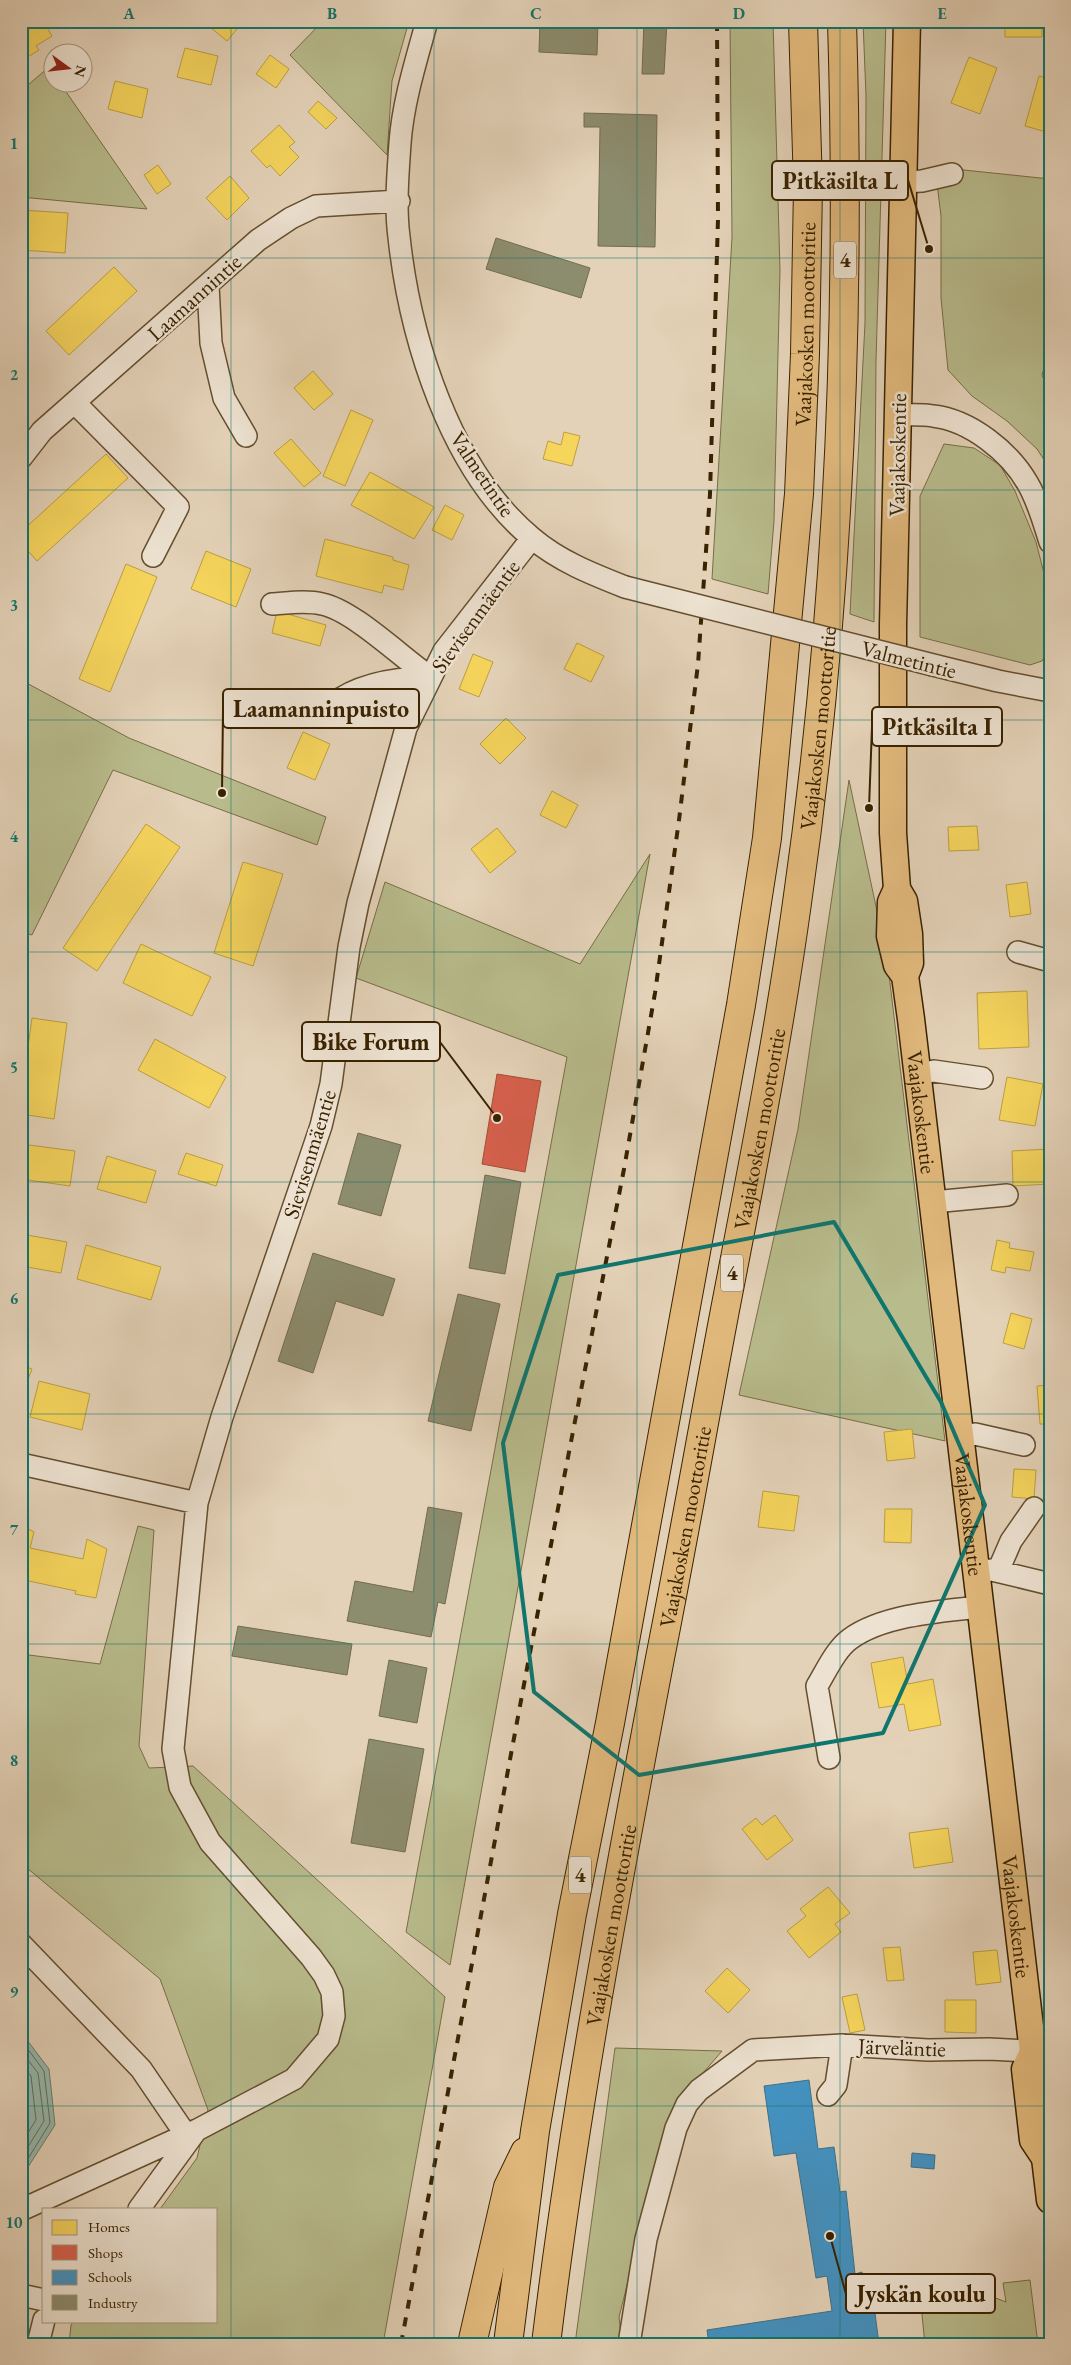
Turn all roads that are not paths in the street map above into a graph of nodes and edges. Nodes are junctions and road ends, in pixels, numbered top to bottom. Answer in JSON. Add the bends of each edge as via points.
{"nodes":[{"id":1,"x":427,"y":21,"type":"edge"},
{"id":2,"x":803,"y":21,"type":"edge"},
{"id":3,"x":842,"y":21,"type":"edge"},
{"id":4,"x":907,"y":21,"type":"edge"},
{"id":5,"x":952,"y":174,"type":"dead end"},
{"id":6,"x":902,"y":182,"type":"junction"},
{"id":7,"x":398,"y":201,"type":"junction"},
{"id":8,"x":208,"y":285,"type":"junction"},
{"id":9,"x":75,"y":403,"type":"junction"},
{"id":10,"x":898,"y":415,"type":"junction"},
{"id":11,"x":246,"y":436,"type":"dead end"},
{"id":12,"x":21,"y":458,"type":"edge"},
{"id":13,"x":532,"y":538,"type":"junction"},
{"id":14,"x":1050,"y":542,"type":"edge"},
{"id":15,"x":153,"y":556,"type":"dead end"},
{"id":16,"x":272,"y":604,"type":"dead end"},
{"id":17,"x":430,"y":677,"type":"junction"},
{"id":18,"x":1050,"y":692,"type":"edge"},
{"id":19,"x":333,"y":704,"type":"dead end"},
{"id":20,"x":1018,"y":952,"type":"dead end"},
{"id":21,"x":1050,"y":961,"type":"edge"},
{"id":22,"x":918,"y":1074,"type":"junction"},
{"id":23,"x":982,"y":1078,"type":"dead end"},
{"id":24,"x":1007,"y":1195,"type":"dead end"},
{"id":25,"x":933,"y":1202,"type":"junction"},
{"id":26,"x":961,"y":1437,"type":"junction"},
{"id":27,"x":1024,"y":1445,"type":"dead end"},
{"id":28,"x":21,"y":1464,"type":"edge"},
{"id":29,"x":197,"y":1503,"type":"junction"},
{"id":30,"x":1034,"y":1508,"type":"dead end"},
{"id":31,"x":987,"y":1572,"type":"junction"},
{"id":32,"x":1050,"y":1584,"type":"edge"},
{"id":33,"x":980,"y":1607,"type":"junction"},
{"id":34,"x":829,"y":1758,"type":"dead end"},
{"id":35,"x":21,"y":1944,"type":"edge"},
{"id":36,"x":842,"y":2045,"type":"junction"},
{"id":37,"x":1041,"y":2052,"type":"edge"},
{"id":38,"x":828,"y":2095,"type":"dead end"},
{"id":39,"x":1050,"y":2113,"type":"edge"},
{"id":40,"x":535,"y":2131,"type":"junction"},
{"id":41,"x":192,"y":2132,"type":"junction"},
{"id":42,"x":1047,"y":2152,"type":"edge"},
{"id":43,"x":1050,"y":2200,"type":"edge"},
{"id":44,"x":140,"y":2208,"type":"edge"},
{"id":45,"x":21,"y":2210,"type":"edge"},
{"id":46,"x":21,"y":2295,"type":"edge"},
{"id":47,"x":42,"y":2300,"type":"edge"},
{"id":48,"x":44,"y":2322,"type":"edge"},
{"id":49,"x":38,"y":2344,"type":"edge"},
{"id":50,"x":472,"y":2344,"type":"edge"},
{"id":51,"x":508,"y":2344,"type":"edge"},
{"id":52,"x":546,"y":2344,"type":"edge"},
{"id":53,"x":629,"y":2344,"type":"edge"}],
"edges":[{"from":1,"to":7,"type":"street","name":"Valmetintie","via":[[400,141]]},
{"from":2,"to":40,"type":"highway","name":"Vaajakosken moottoritie","number":"4","via":[[808,187],[801,466],[767,838],[742,1005],[572,1914]]},
{"from":3,"to":52,"type":"highway","name":"Vaajakosken moottoritie","number":"4","via":[[846,154],[838,498],[820,712],[798,894],[758,1138],[595,2012],[560,2229]]},
{"from":4,"to":6,"type":"main road","name":"Vaajakoskentie"},
{"from":5,"to":6,"type":"street"},
{"from":6,"to":10,"type":"main road","name":"Vaajakoskentie"},
{"from":7,"to":8,"type":"street","name":"Laamannintie","via":[[316,206],[258,240]]},
{"from":7,"to":13,"type":"street","name":"Valmetintie","via":[[398,235],[408,299],[435,392],[463,453],[504,511]]},
{"from":8,"to":9,"type":"street","name":"Laamannintie"},
{"from":8,"to":11,"type":"street","via":[[210,343],[224,398]]},
{"from":9,"to":12,"type":"street","name":"Laamannintie","via":[[42,431]]},
{"from":9,"to":15,"type":"street","via":[[178,507]]},
{"from":10,"to":14,"type":"street","via":[[942,418],[986,438],[1011,460],[1028,484]]},
{"from":10,"to":22,"type":"main road","name":"Vaajakoskentie","via":[[893,625],[897,889],[891,902],[890,936],[897,965],[905,976]]},
{"from":13,"to":17,"type":"street","name":"Sievisenmäentie","via":[[444,651]]},
{"from":13,"to":18,"type":"street","name":"Valmetintie","bridge":true,"via":[[576,567],[625,587]]},
{"from":16,"to":17,"type":"street","via":[[308,602],[333,607]]},
{"from":17,"to":19,"type":"street","via":[[408,677],[383,683],[343,696]]},
{"from":17,"to":29,"type":"street","name":"Sievisenmäentie","via":[[406,728],[358,903],[331,1084],[321,1126],[222,1417]]},
{"from":20,"to":21,"type":"street"},
{"from":22,"to":23,"type":"street","via":[[934,1071]]},
{"from":22,"to":25,"type":"main road","name":"Vaajakoskentie"},
{"from":24,"to":25,"type":"street"},
{"from":25,"to":26,"type":"main road","name":"Vaajakoskentie"},
{"from":26,"to":27,"type":"street","via":[[975,1434]]},
{"from":26,"to":31,"type":"main road","name":"Vaajakoskentie"},
{"from":28,"to":29,"type":"street"},
{"from":29,"to":41,"type":"street","name":"Sievisenmäentie","via":[[173,1750],[180,1788],[210,1842],[324,1975],[332,1992],[334,2016],[328,2039],[294,2079]]},
{"from":30,"to":31,"type":"street"},
{"from":31,"to":32,"type":"street"},
{"from":31,"to":33,"type":"main road","name":"Vaajakoskentie"},
{"from":33,"to":34,"type":"street","via":[[887,1621],[850,1639],[817,1686]]},
{"from":33,"to":37,"type":"main road","name":"Vaajakoskentie"},
{"from":35,"to":41,"type":"street","via":[[141,2069]]},
{"from":36,"to":37,"type":"street","name":"Järveläntie"},
{"from":36,"to":38,"type":"street","via":[[836,2085]]},
{"from":36,"to":53,"type":"street","name":"Järveläntie","via":[[754,2050],[699,2090],[687,2104],[676,2128],[646,2239]]},
{"from":37,"to":39,"type":"main road","name":"Vaajakoskentie"},
{"from":37,"to":42,"type":"main road","name":"Vaajakoskentie","via":[[1025,2069],[1033,2140]]},
{"from":40,"to":50,"type":"highway","via":[[508,2187]]},
{"from":40,"to":51,"type":"highway","name":"Vaajakosken moottoritie","number":"4"},
{"from":41,"to":44,"type":"street"},
{"from":41,"to":45,"type":"street","name":"Sievisenmäentie"},
{"from":42,"to":43,"type":"main road","name":"Vaajakoskentie"},
{"from":46,"to":47,"type":"street"},
{"from":48,"to":49,"type":"street"}]}
